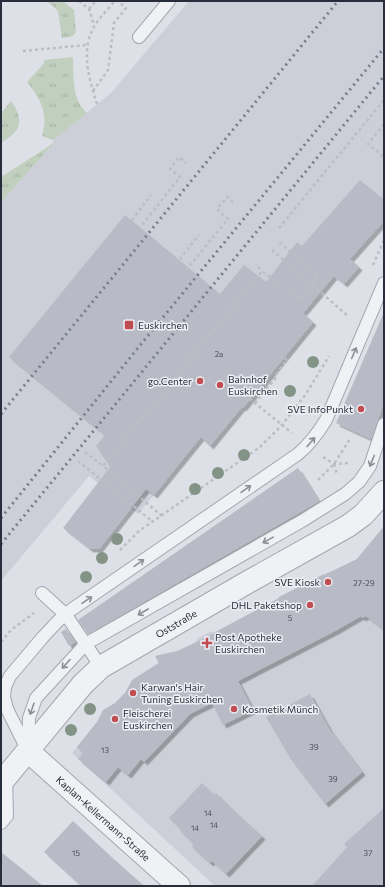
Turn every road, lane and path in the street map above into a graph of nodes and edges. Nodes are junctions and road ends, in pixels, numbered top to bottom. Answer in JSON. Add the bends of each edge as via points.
{"nodes":[{"id":1,"x":79,"y":1,"type":"edge"},
{"id":2,"x":96,"y":1,"type":"edge"},
{"id":3,"x":114,"y":1,"type":"edge"},
{"id":4,"x":168,"y":1,"type":"edge"},
{"id":5,"x":120,"y":2,"type":"edge"},
{"id":6,"x":89,"y":9,"type":"junction"},
{"id":7,"x":94,"y":26,"type":"junction"},
{"id":8,"x":139,"y":37,"type":"dead end"},
{"id":9,"x":87,"y":45,"type":"junction"},
{"id":10,"x":23,"y":51,"type":"dead end"},
{"id":11,"x":93,"y":91,"type":"junction"},
{"id":12,"x":384,"y":100,"type":"edge"},
{"id":13,"x":97,"y":104,"type":"dead end"},
{"id":14,"x":384,"y":124,"type":"edge"},
{"id":15,"x":384,"y":157,"type":"edge"},
{"id":16,"x":186,"y":163,"type":"dead end"},
{"id":17,"x":151,"y":195,"type":"dead end"},
{"id":18,"x":234,"y":204,"type":"dead end"},
{"id":19,"x":132,"y":220,"type":"dead end"},
{"id":20,"x":279,"y":228,"type":"dead end"},
{"id":21,"x":135,"y":234,"type":"dead end"},
{"id":22,"x":199,"y":235,"type":"dead end"},
{"id":23,"x":279,"y":242,"type":"dead end"},
{"id":24,"x":272,"y":250,"type":"dead end"},
{"id":25,"x":176,"y":264,"type":"dead end"},
{"id":26,"x":258,"y":267,"type":"dead end"},
{"id":27,"x":262,"y":271,"type":"junction"},
{"id":28,"x":182,"y":275,"type":"dead end"},
{"id":29,"x":384,"y":283,"type":"edge"},
{"id":30,"x":312,"y":284,"type":"junction"},
{"id":31,"x":349,"y":317,"type":"dead end"},
{"id":32,"x":206,"y":330,"type":"dead end"},
{"id":33,"x":211,"y":334,"type":"junction"},
{"id":34,"x":190,"y":351,"type":"dead end"},
{"id":35,"x":332,"y":351,"type":"dead end"},
{"id":36,"x":194,"y":354,"type":"junction"},
{"id":37,"x":199,"y":358,"type":"dead end"},
{"id":38,"x":284,"y":358,"type":"dead end"},
{"id":39,"x":240,"y":391,"type":"dead end"},
{"id":40,"x":255,"y":403,"type":"junction"},
{"id":41,"x":384,"y":424,"type":"edge"},
{"id":42,"x":282,"y":425,"type":"junction"},
{"id":43,"x":296,"y":436,"type":"dead end"},
{"id":44,"x":350,"y":439,"type":"dead end"},
{"id":45,"x":85,"y":452,"type":"dead end"},
{"id":46,"x":318,"y":453,"type":"dead end"},
{"id":47,"x":78,"y":461,"type":"dead end"},
{"id":48,"x":334,"y":464,"type":"junction"},
{"id":49,"x":102,"y":466,"type":"junction"},
{"id":50,"x":318,"y":480,"type":"dead end"},
{"id":51,"x":382,"y":495,"type":"edge"},
{"id":52,"x":162,"y":516,"type":"junction"},
{"id":53,"x":153,"y":522,"type":"junction"},
{"id":54,"x":117,"y":552,"type":"dead end"},
{"id":55,"x":47,"y":597,"type":"joint"},
{"id":56,"x":66,"y":615,"type":"junction"},
{"id":57,"x":1,"y":642,"type":"edge"},
{"id":58,"x":86,"y":644,"type":"junction"},
{"id":59,"x":101,"y":666,"type":"junction"},
{"id":60,"x":28,"y":750,"type":"junction"},
{"id":61,"x":3,"y":780,"type":"edge"},
{"id":62,"x":1,"y":823,"type":"edge"},
{"id":63,"x":179,"y":886,"type":"edge"}],
"edges":[{"from":1,"to":6,"type":"path"},
{"from":2,"to":6,"type":"path"},
{"from":3,"to":7,"type":"path"},
{"from":4,"to":8,"type":"lane"},
{"from":5,"to":11,"type":"path","via":[[126,8],[114,24],[108,70]]},
{"from":6,"to":7,"type":"path"},
{"from":7,"to":9,"type":"path"},
{"from":9,"to":10,"type":"path"},
{"from":9,"to":11,"type":"path","via":[[88,69]]},
{"from":11,"to":13,"type":"path"},
{"from":12,"to":20,"type":"path"},
{"from":14,"to":15,"type":"path","via":[[368,144]]},
{"from":16,"to":21,"type":"path","via":[[179,157],[170,169],[180,177]]},
{"from":17,"to":19,"type":"path"},
{"from":18,"to":28,"type":"path","via":[[227,197],[217,209],[228,219]]},
{"from":22,"to":25,"type":"path"},
{"from":23,"to":30,"type":"path","via":[[319,276]]},
{"from":24,"to":30,"type":"path"},
{"from":26,"to":27,"type":"path"},
{"from":27,"to":30,"type":"path","via":[[298,300]]},
{"from":27,"to":33,"type":"path"},
{"from":56,"to":29,"type":"lane","one_way":true,"via":[[308,446],[326,420]]},
{"from":30,"to":31,"type":"path"},
{"from":32,"to":33,"type":"path"},
{"from":33,"to":36,"type":"path"},
{"from":34,"to":36,"type":"path"},
{"from":35,"to":42,"type":"path","via":[[306,394]]},
{"from":36,"to":37,"type":"path"},
{"from":36,"to":49,"type":"path"},
{"from":38,"to":40,"type":"path","via":[[287,360],[275,379]]},
{"from":39,"to":40,"type":"path"},
{"from":40,"to":42,"type":"path"},
{"from":41,"to":58,"type":"lane","one_way":true,"via":[[370,466],[359,482],[345,494]]},
{"from":42,"to":43,"type":"path"},
{"from":42,"to":52,"type":"path","via":[[260,448]]},
{"from":44,"to":48,"type":"path"},
{"from":45,"to":49,"type":"path"},
{"from":46,"to":48,"type":"path"},
{"from":47,"to":53,"type":"path"},
{"from":48,"to":50,"type":"path"},
{"from":49,"to":52,"type":"path"},
{"from":51,"to":59,"type":"street","name":"Oststraße","via":[[348,526]]},
{"from":52,"to":53,"type":"path"},
{"from":53,"to":54,"type":"path","via":[[139,531]]},
{"from":55,"to":56,"type":"lane"},
{"from":55,"to":57,"type":"path"},
{"from":56,"to":58,"type":"lane"},
{"from":56,"to":60,"type":"lane","via":[[43,637],[10,676],[5,687],[4,697],[8,709]]},
{"from":58,"to":59,"type":"lane"},
{"from":58,"to":60,"type":"lane","one_way":true,"via":[[36,698],[29,718]]},
{"from":59,"to":60,"type":"street","name":"Oststraße"},
{"from":60,"to":61,"type":"street","name":"Oststraße"},
{"from":60,"to":63,"type":"street","name":"Kaplan-Kellermann-Straße"},
{"from":61,"to":62,"type":"lane","via":[[7,816]]}]}
